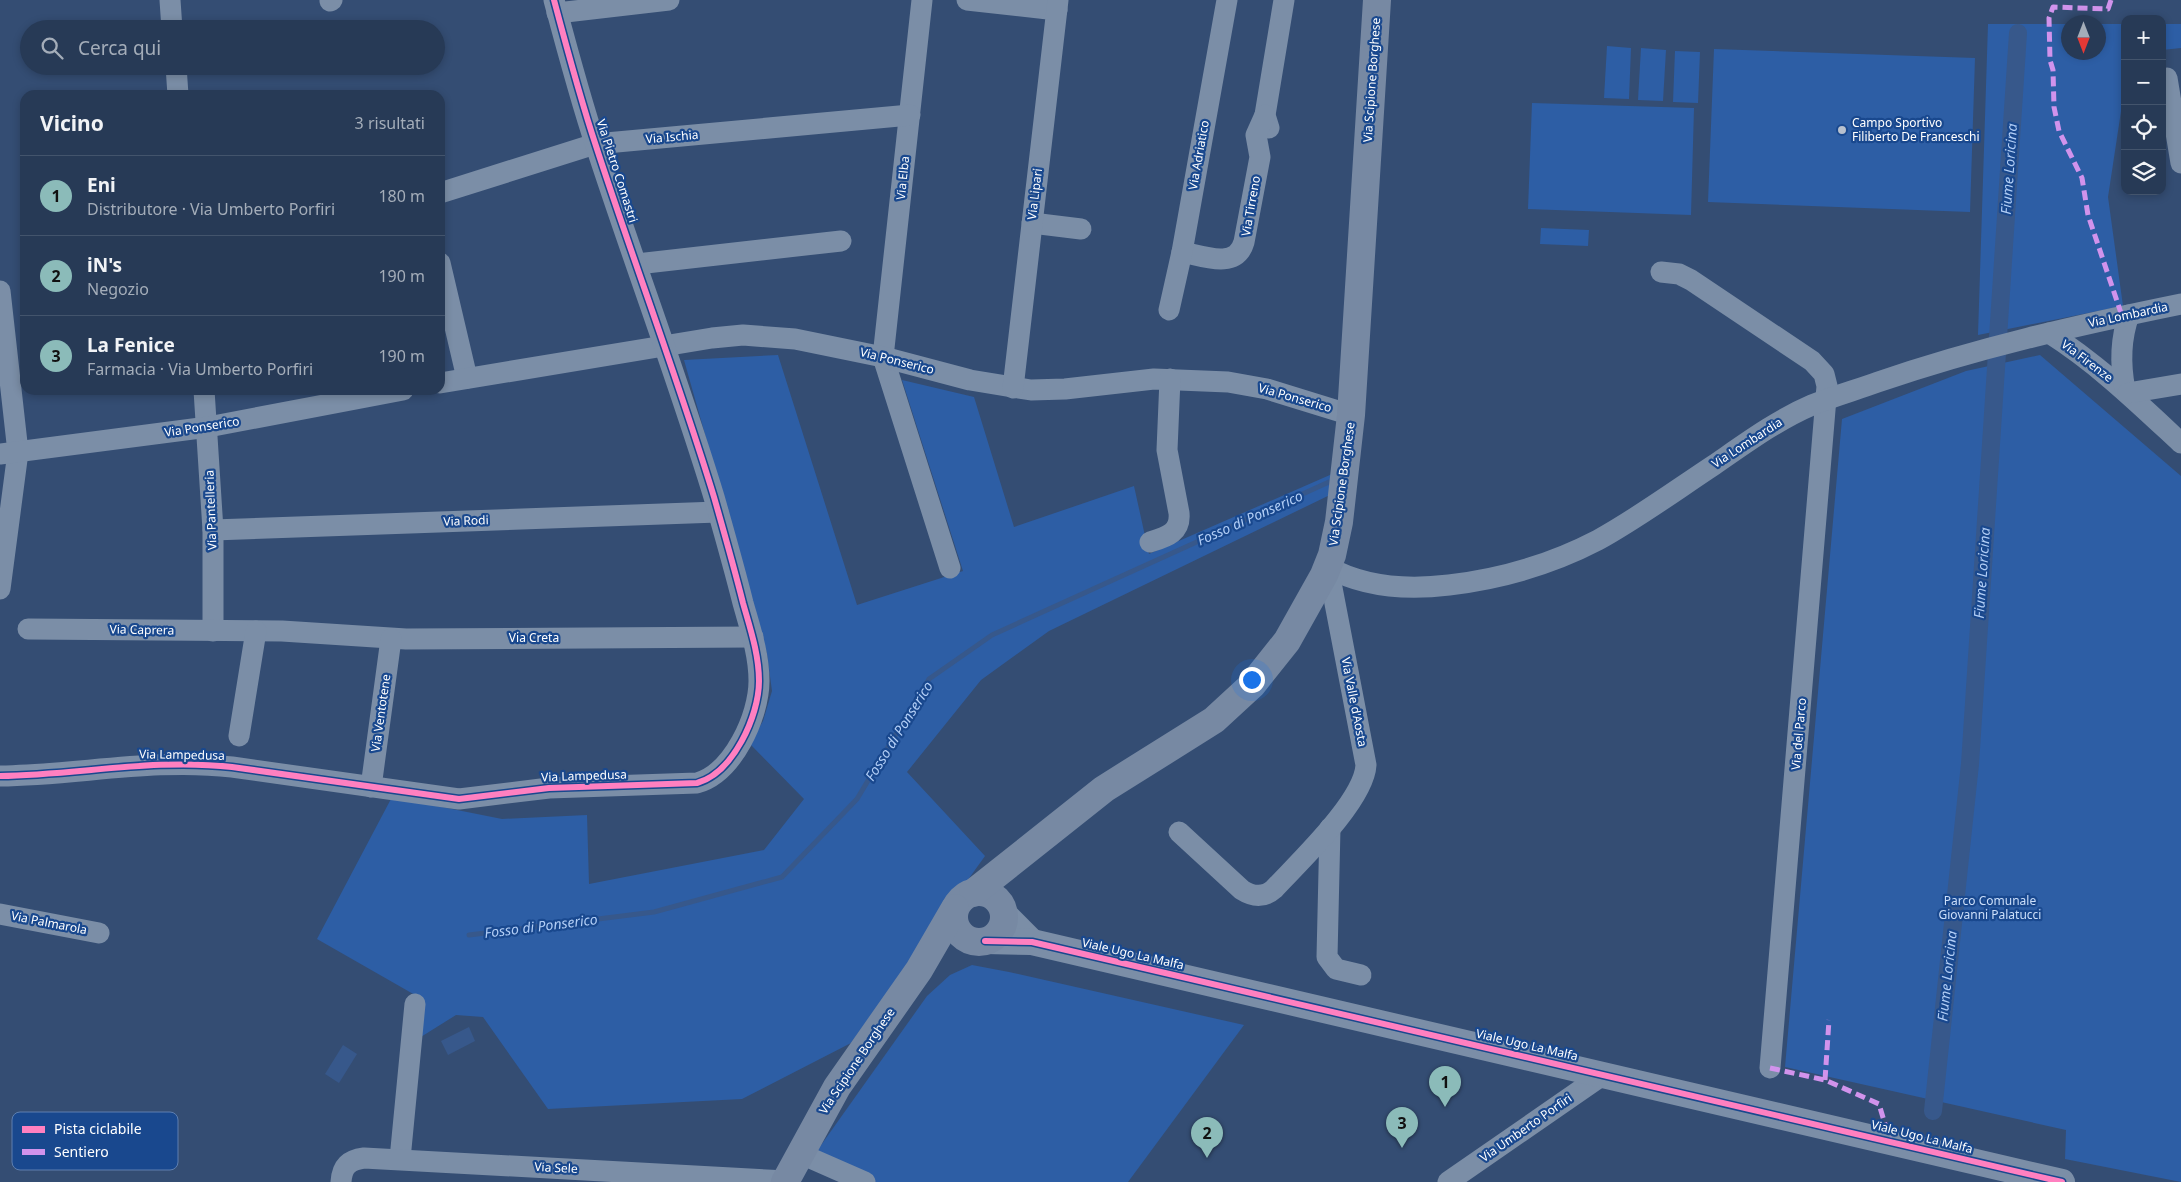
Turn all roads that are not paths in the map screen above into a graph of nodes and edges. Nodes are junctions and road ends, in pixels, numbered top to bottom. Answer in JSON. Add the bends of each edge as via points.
{"nodes":[{"id":1,"x":170,"y":0,"type":"edge"},
{"id":2,"x":669,"y":0,"type":"edge"},
{"id":3,"x":922,"y":0,"type":"edge"},
{"id":4,"x":968,"y":0,"type":"edge"},
{"id":5,"x":1227,"y":0,"type":"edge"},
{"id":6,"x":1284,"y":0,"type":"edge"},
{"id":7,"x":1377,"y":0,"type":"edge"},
{"id":8,"x":1057,"y":5,"type":"edge"},
{"id":9,"x":556,"y":6,"type":"edge"},
{"id":10,"x":171,"y":20,"type":"edge"},
{"id":11,"x":177,"y":75,"type":"edge"},
{"id":12,"x":2167,"y":78,"type":"dead end"},
{"id":13,"x":178,"y":90,"type":"edge"},
{"id":14,"x":910,"y":115,"type":"junction"},
{"id":15,"x":595,"y":144,"type":"junction"},
{"id":16,"x":2181,"y":162,"type":"edge"},
{"id":17,"x":445,"y":191,"type":"edge"},
{"id":18,"x":1032,"y":223,"type":"junction"},
{"id":19,"x":1081,"y":229,"type":"dead end"},
{"id":20,"x":841,"y":241,"type":"dead end"},
{"id":21,"x":1182,"y":252,"type":"junction"},
{"id":22,"x":637,"y":264,"type":"junction"},
{"id":23,"x":1661,"y":272,"type":"dead end"},
{"id":24,"x":445,"y":284,"type":"edge"},
{"id":25,"x":0,"y":291,"type":"edge"},
{"id":26,"x":2181,"y":304,"type":"edge"},
{"id":27,"x":1169,"y":310,"type":"dead end"},
{"id":28,"x":2129,"y":315,"type":"junction"},
{"id":29,"x":2039,"y":335,"type":"junction"},
{"id":30,"x":665,"y":346,"type":"junction"},
{"id":31,"x":884,"y":357,"type":"junction"},
{"id":32,"x":4,"y":360,"type":"edge"},
{"id":33,"x":467,"y":378,"type":"junction"},
{"id":34,"x":1170,"y":379,"type":"junction"},
{"id":35,"x":445,"y":382,"type":"edge"},
{"id":36,"x":2181,"y":384,"type":"edge"},
{"id":37,"x":1013,"y":388,"type":"junction"},
{"id":38,"x":2126,"y":392,"type":"junction"},
{"id":39,"x":205,"y":395,"type":"edge"},
{"id":40,"x":376,"y":395,"type":"edge"},
{"id":41,"x":1827,"y":400,"type":"junction"},
{"id":42,"x":1351,"y":415,"type":"junction"},
{"id":43,"x":208,"y":426,"type":"junction"},
{"id":44,"x":2181,"y":443,"type":"edge"},
{"id":45,"x":9,"y":453,"type":"edge"},
{"id":46,"x":718,"y":512,"type":"junction"},
{"id":47,"x":213,"y":530,"type":"junction"},
{"id":48,"x":1150,"y":542,"type":"dead end"},
{"id":49,"x":1328,"y":567,"type":"junction"},
{"id":50,"x":950,"y":568,"type":"dead end"},
{"id":51,"x":0,"y":589,"type":"edge"},
{"id":52,"x":28,"y":629,"type":"dead end"},
{"id":53,"x":212,"y":630,"type":"junction"},
{"id":54,"x":256,"y":631,"type":"junction"},
{"id":55,"x":316,"y":632,"type":"joint"},
{"id":56,"x":752,"y":636,"type":"junction"},
{"id":57,"x":391,"y":639,"type":"junction"},
{"id":58,"x":239,"y":736,"type":"dead end"},
{"id":59,"x":0,"y":776,"type":"edge"},
{"id":60,"x":371,"y":787,"type":"junction"},
{"id":61,"x":1330,"y":828,"type":"junction"},
{"id":62,"x":1179,"y":832,"type":"dead end"},
{"id":63,"x":982,"y":903,"type":"junction"},
{"id":64,"x":0,"y":914,"type":"edge"},
{"id":65,"x":98,"y":933,"type":"dead end"},
{"id":66,"x":978,"y":941,"type":"junction"},
{"id":67,"x":1032,"y":942,"type":"junction"},
{"id":68,"x":919,"y":970,"type":"junction"},
{"id":69,"x":1361,"y":976,"type":"dead end"},
{"id":70,"x":415,"y":1004,"type":"dead end"},
{"id":71,"x":1770,"y":1068,"type":"dead end"},
{"id":72,"x":1604,"y":1074,"type":"junction"},
{"id":73,"x":801,"y":1154,"type":"junction"},
{"id":74,"x":400,"y":1159,"type":"junction"},
{"id":75,"x":513,"y":1174,"type":"edge"},
{"id":76,"x":786,"y":1181,"type":"edge"},
{"id":77,"x":341,"y":1182,"type":"edge"},
{"id":78,"x":865,"y":1182,"type":"edge"},
{"id":79,"x":1448,"y":1182,"type":"edge"},
{"id":80,"x":2062,"y":1182,"type":"edge"}],
"edges":[{"from":1,"to":10,"type":"street"},
{"from":2,"to":9,"type":"street"},
{"from":3,"to":14,"type":"street","name":"Via Elba"},
{"from":4,"to":8,"type":"street"},
{"from":5,"to":21,"type":"street","name":"Via Adriatico"},
{"from":6,"to":21,"type":"street","name":"Via Tirreno","via":[[1265,115],[1270,137],[1260,158],[1240,252],[1226,260]]},
{"from":7,"to":42,"type":"main road","name":"Via Scipione Borghese"},
{"from":8,"to":18,"type":"street","name":"Via Lipari"},
{"from":9,"to":15,"type":"street","name":"Via Pietro Comastri"},
{"from":11,"to":13,"type":"street"},
{"from":12,"to":16,"type":"street"},
{"from":14,"to":15,"type":"street","name":"Via Ischia"},
{"from":14,"to":31,"type":"street","name":"Via Elba"},
{"from":15,"to":17,"type":"street","name":"Via Ischia"},
{"from":15,"to":22,"type":"street","name":"Via Pietro Comastri"},
{"from":18,"to":19,"type":"street"},
{"from":18,"to":37,"type":"street","name":"Via Lipari"},
{"from":20,"to":22,"type":"street"},
{"from":21,"to":27,"type":"street","name":"Via Adriatico"},
{"from":22,"to":30,"type":"street","name":"Via Pietro Comastri"},
{"from":23,"to":41,"type":"street","name":"Via del Parco","via":[[1679,274],[1691,280],[1805,355],[1824,374]]},
{"from":24,"to":33,"type":"street"},
{"from":25,"to":32,"type":"street"},
{"from":26,"to":28,"type":"street","name":"Via Lombardia"},
{"from":28,"to":29,"type":"street","name":"Via Lombardia"},
{"from":28,"to":38,"type":"street","name":"Via Firenze","via":[[2121,348]]},
{"from":29,"to":38,"type":"street","name":"Via Firenze","via":[[2080,354]]},
{"from":29,"to":41,"type":"street","name":"Via Lombardia","via":[[1972,352]]},
{"from":30,"to":31,"type":"street","name":"Via Ponserico","via":[[728,336],[760,335]]},
{"from":30,"to":33,"type":"street","name":"Via Ponserico"},
{"from":30,"to":46,"type":"street","name":"Via Lampedusa"},
{"from":31,"to":37,"type":"street","name":"Via Ponserico"},
{"from":31,"to":50,"type":"street"},
{"from":32,"to":45,"type":"street"},
{"from":33,"to":35,"type":"street","name":"Via Ponserico"},
{"from":34,"to":37,"type":"street","name":"Via Ponserico","via":[[1054,390]]},
{"from":34,"to":42,"type":"street","name":"Via Ponserico","via":[[1248,385]]},
{"from":34,"to":48,"type":"street","via":[[1167,450],[1179,522],[1170,535]]},
{"from":36,"to":38,"type":"street"},
{"from":38,"to":44,"type":"street","name":"Via Firenze"},
{"from":39,"to":43,"type":"street","name":"Via Pantelleria"},
{"from":40,"to":43,"type":"street","name":"Via Ponserico"},
{"from":41,"to":49,"type":"street","name":"Via Lombardia","via":[[1780,421],[1617,529],[1530,568],[1480,581],[1412,588],[1368,584]]},
{"from":41,"to":71,"type":"street","name":"Via del Parco"},
{"from":42,"to":49,"type":"main road","name":"Via Scipione Borghese","via":[[1341,509]]},
{"from":43,"to":45,"type":"street","name":"Via Ponserico"},
{"from":43,"to":47,"type":"street","name":"Via Pantelleria"},
{"from":45,"to":51,"type":"street"},
{"from":46,"to":47,"type":"street","name":"Via Rodi"},
{"from":46,"to":56,"type":"street","name":"Via Lampedusa"},
{"from":47,"to":53,"type":"street","name":"Via Pantelleria"},
{"from":49,"to":61,"type":"street","name":"Via Valle d'Aosta","via":[[1366,765],[1359,790]]},
{"from":49,"to":63,"type":"main road","name":"Via Scipione Borghese","via":[[1287,641],[1252,685],[1214,720],[1104,790],[1020,857]]},
{"from":52,"to":53,"type":"street","name":"Via Caprera"},
{"from":53,"to":54,"type":"street","name":"Via Caprera"},
{"from":54,"to":55,"type":"street","name":"Via Caprera"},
{"from":54,"to":58,"type":"street"},
{"from":55,"to":57,"type":"street","name":"Via Creta"},
{"from":56,"to":57,"type":"street","name":"Via Creta"},
{"from":56,"to":60,"type":"street","name":"Via Lampedusa","via":[[759,681],[751,720],[734,753],[720,771],[707,780],[684,785],[549,788],[459,799]]},
{"from":57,"to":60,"type":"street","name":"Via Ventotene"},
{"from":59,"to":60,"type":"street","name":"Via Lampedusa","via":[[179,764],[220,766]]},
{"from":61,"to":62,"type":"street","name":"Via Valle d'Aosta","via":[[1274,889],[1259,896],[1242,890]]},
{"from":61,"to":69,"type":"street","via":[[1327,957],[1336,969]]},
{"from":63,"to":66,"type":"main road","via":[[1002,928],[992,938]]},
{"from":63,"to":66,"type":"main road","via":[[955,924],[964,938]]},
{"from":63,"to":67,"type":"street"},
{"from":63,"to":68,"type":"main road","name":"Via Scipione Borghese"},
{"from":64,"to":65,"type":"street","name":"Via Palmarola"},
{"from":66,"to":67,"type":"street","name":"Viale Ugo La Malfa"},
{"from":66,"to":68,"type":"main road","name":"Via Scipione Borghese","via":[[948,951]]},
{"from":67,"to":72,"type":"street","name":"Viale Ugo La Malfa"},
{"from":68,"to":73,"type":"main road","name":"Via Scipione Borghese","via":[[837,1087]]},
{"from":70,"to":74,"type":"street"},
{"from":72,"to":79,"type":"street","name":"Via Umberto Porfiri"},
{"from":72,"to":80,"type":"street","name":"Viale Ugo La Malfa"},
{"from":73,"to":76,"type":"main road","name":"Via Scipione Borghese"},
{"from":73,"to":78,"type":"street"},
{"from":74,"to":75,"type":"street","name":"Via Sele"},
{"from":74,"to":77,"type":"street","name":"Via Sele","via":[[350,1161]]},
{"from":75,"to":76,"type":"street","name":"Via Sele"}]}
